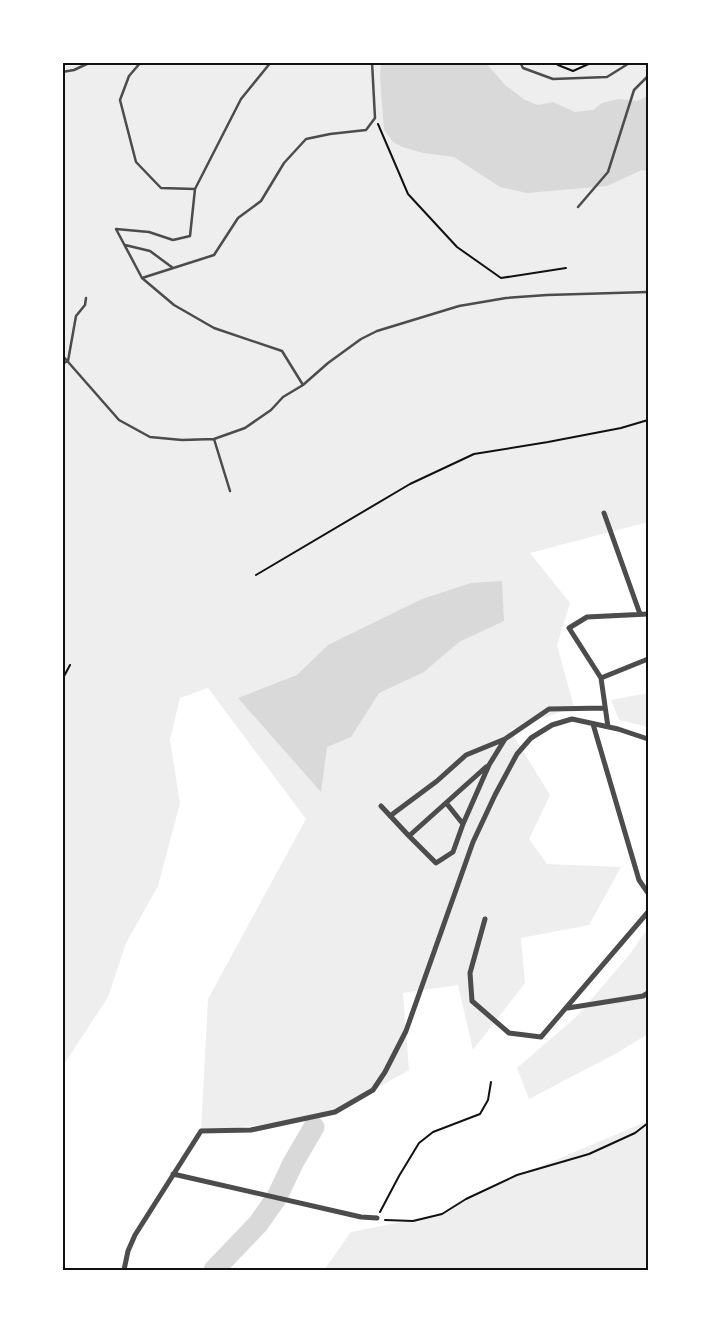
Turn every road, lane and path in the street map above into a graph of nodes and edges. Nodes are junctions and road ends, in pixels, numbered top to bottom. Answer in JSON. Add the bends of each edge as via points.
{"nodes":[{"id":1,"x":91,"y":62,"type":"edge"},
{"id":2,"x":141,"y":62,"type":"edge"},
{"id":3,"x":271,"y":62,"type":"edge"},
{"id":4,"x":372,"y":62,"type":"edge"},
{"id":5,"x":520,"y":62,"type":"edge"},
{"id":6,"x":555,"y":62,"type":"edge"},
{"id":7,"x":593,"y":62,"type":"edge"},
{"id":8,"x":631,"y":62,"type":"edge"},
{"id":9,"x":62,"y":72,"type":"edge"},
{"id":10,"x":648,"y":76,"type":"edge"},
{"id":11,"x":375,"y":118,"type":"junction"},
{"id":12,"x":195,"y":189,"type":"junction"},
{"id":13,"x":578,"y":207,"type":"dead end"},
{"id":14,"x":125,"y":245,"type":"junction"},
{"id":15,"x":174,"y":268,"type":"junction"},
{"id":16,"x":566,"y":268,"type":"dead end"},
{"id":17,"x":142,"y":278,"type":"junction"},
{"id":18,"x":648,"y":292,"type":"edge"},
{"id":19,"x":86,"y":298,"type":"dead end"},
{"id":20,"x":62,"y":355,"type":"edge"},
{"id":21,"x":68,"y":361,"type":"junction"},
{"id":22,"x":62,"y":364,"type":"edge"},
{"id":23,"x":303,"y":385,"type":"junction"},
{"id":24,"x":648,"y":420,"type":"edge"},
{"id":25,"x":214,"y":439,"type":"junction"},
{"id":26,"x":230,"y":491,"type":"dead end"},
{"id":27,"x":604,"y":514,"type":"dead end"},
{"id":28,"x":256,"y":576,"type":"dead end"},
{"id":29,"x":640,"y":614,"type":"junction"},
{"id":30,"x":648,"y":614,"type":"edge"},
{"id":31,"x":648,"y":659,"type":"edge"},
{"id":32,"x":70,"y":665,"type":"dead end"},
{"id":33,"x":601,"y":678,"type":"junction"},
{"id":34,"x":62,"y":680,"type":"edge"},
{"id":35,"x":605,"y":708,"type":"junction"},
{"id":36,"x":593,"y":724,"type":"junction"},
{"id":37,"x":608,"y":727,"type":"junction"},
{"id":38,"x":505,"y":739,"type":"junction"},
{"id":39,"x":648,"y":739,"type":"edge"},
{"id":40,"x":489,"y":765,"type":"junction"},
{"id":41,"x":447,"y":804,"type":"junction"},
{"id":42,"x":381,"y":806,"type":"dead end"},
{"id":43,"x":390,"y":816,"type":"junction"},
{"id":44,"x":463,"y":824,"type":"junction"},
{"id":45,"x":409,"y":836,"type":"junction"},
{"id":46,"x":648,"y":893,"type":"edge"},
{"id":47,"x":648,"y":912,"type":"edge"},
{"id":48,"x":485,"y":919,"type":"dead end"},
{"id":49,"x":648,"y":993,"type":"edge"},
{"id":50,"x":568,"y":1008,"type":"junction"},
{"id":51,"x":491,"y":1082,"type":"dead end"},
{"id":52,"x":648,"y":1124,"type":"edge"},
{"id":53,"x":173,"y":1174,"type":"junction"},
{"id":54,"x":377,"y":1218,"type":"junction"},
{"id":55,"x":124,"y":1270,"type":"edge"}],
"edges":[{"from":1,"to":9,"type":"lane"},
{"from":2,"to":12,"type":"lane","via":[[129,76],[120,100],[136,162],[161,188]]},
{"from":3,"to":12,"type":"lane","via":[[241,99]]},
{"from":4,"to":11,"type":"lane"},
{"from":5,"to":8,"type":"lane","via":[[523,68],[553,79],[607,77]]},
{"from":6,"to":7,"type":"path","via":[[573,71]]},
{"from":10,"to":13,"type":"lane","via":[[634,90],[608,172]]},
{"from":11,"to":15,"type":"lane","via":[[366,130],[306,139],[284,163],[261,201],[238,218],[214,255]]},
{"from":11,"to":16,"type":"path","via":[[408,194],[457,248],[501,278]]},
{"from":12,"to":14,"type":"lane","via":[[190,236],[173,240],[149,232],[116,229]]},
{"from":14,"to":15,"type":"lane","via":[[150,251]]},
{"from":14,"to":17,"type":"lane"},
{"from":15,"to":17,"type":"lane"},
{"from":17,"to":23,"type":"lane","via":[[174,305],[214,328],[282,351]]},
{"from":18,"to":23,"type":"lane","via":[[506,298],[459,306],[377,331],[328,363]]},
{"from":19,"to":21,"type":"lane","via":[[85,305],[76,316]]},
{"from":20,"to":21,"type":"lane"},
{"from":21,"to":22,"type":"lane"},
{"from":21,"to":25,"type":"lane","via":[[119,420],[150,437]]},
{"from":23,"to":25,"type":"lane","via":[[244,428]]},
{"from":24,"to":28,"type":"path","via":[[557,441],[474,454],[410,484]]},
{"from":25,"to":26,"type":"lane"},
{"from":27,"to":29,"type":"street"},
{"from":29,"to":30,"type":"street"},
{"from":29,"to":33,"type":"street","via":[[587,617],[569,628]]},
{"from":31,"to":33,"type":"street"},
{"from":32,"to":34,"type":"path"},
{"from":33,"to":35,"type":"street"},
{"from":35,"to":37,"type":"street"},
{"from":35,"to":38,"type":"street","via":[[549,709]]},
{"from":36,"to":37,"type":"street"},
{"from":36,"to":46,"type":"street","via":[[639,880]]},
{"from":36,"to":53,"type":"street","via":[[572,719],[552,725],[531,738],[517,754],[473,842],[406,1031],[372,1090],[335,1112],[251,1130],[201,1130]]},
{"from":37,"to":39,"type":"street"},
{"from":38,"to":40,"type":"street"},
{"from":38,"to":43,"type":"street","via":[[466,755]]},
{"from":40,"to":41,"type":"street"},
{"from":40,"to":44,"type":"street"},
{"from":41,"to":44,"type":"street"},
{"from":41,"to":45,"type":"street"},
{"from":42,"to":43,"type":"street"},
{"from":43,"to":45,"type":"street"},
{"from":44,"to":45,"type":"street","via":[[453,852],[436,863]]},
{"from":47,"to":50,"type":"street"},
{"from":48,"to":50,"type":"street","via":[[470,972],[472,1001],[510,1033],[541,1037]]},
{"from":49,"to":50,"type":"street"},
{"from":51,"to":54,"type":"path","via":[[488,1100],[480,1114],[433,1132],[419,1143]]},
{"from":52,"to":54,"type":"path","via":[[589,1154],[517,1175],[442,1214],[413,1221]]},
{"from":53,"to":54,"type":"street"},
{"from":53,"to":55,"type":"street","via":[[135,1234]]}]}
